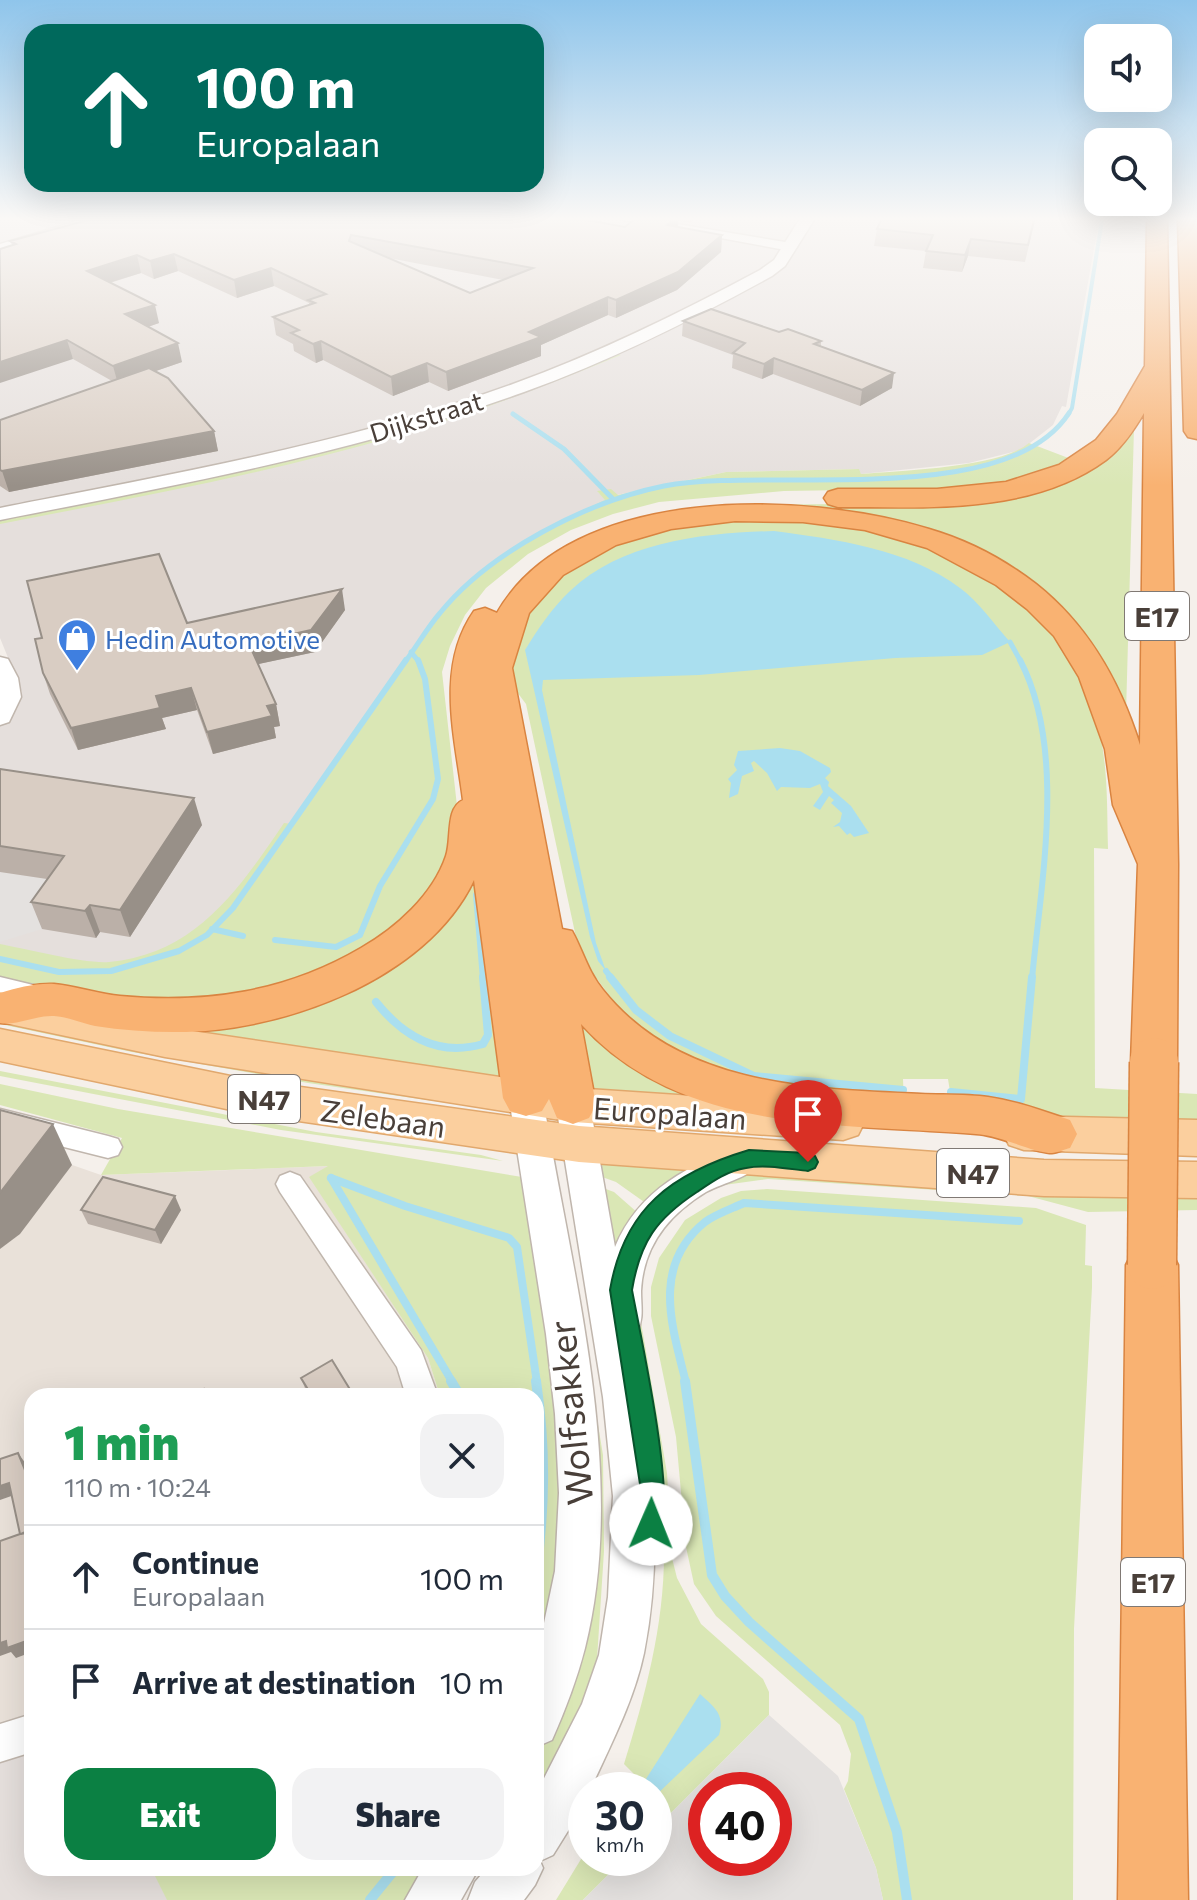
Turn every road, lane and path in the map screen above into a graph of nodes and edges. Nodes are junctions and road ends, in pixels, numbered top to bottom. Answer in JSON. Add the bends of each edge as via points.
{"nodes":[{"id":1,"x":696,"y":309,"type":"edge"},
{"id":2,"x":1156,"y":309,"type":"edge"},
{"id":3,"x":1195,"y":309,"type":"edge"},
{"id":4,"x":1156,"y":368,"type":"junction"},
{"id":5,"x":1197,"y":431,"type":"edge"},
{"id":6,"x":0,"y":514,"type":"edge"},
{"id":7,"x":471,"y":647,"type":"junction"},
{"id":8,"x":0,"y":664,"type":"edge"},
{"id":9,"x":496,"y":686,"type":"junction"},
{"id":10,"x":0,"y":717,"type":"edge"},
{"id":11,"x":1158,"y":864,"type":"junction"},
{"id":12,"x":1,"y":1012,"type":"edge"},
{"id":13,"x":529,"y":1118,"type":"junction"},
{"id":14,"x":0,"y":1120,"type":"edge"},
{"id":15,"x":576,"y":1124,"type":"junction"},
{"id":16,"x":1053,"y":1134,"type":"junction"},
{"id":17,"x":1197,"y":1138,"type":"edge"},
{"id":18,"x":108,"y":1147,"type":"dead end"},
{"id":19,"x":749,"y":1158,"type":"junction"},
{"id":20,"x":1197,"y":1180,"type":"edge"},
{"id":21,"x":290,"y":1184,"type":"dead end"},
{"id":22,"x":419,"y":1388,"type":"edge"},
{"id":23,"x":630,"y":1597,"type":"junction"},
{"id":24,"x":544,"y":1707,"type":"edge"},
{"id":25,"x":24,"y":1736,"type":"edge"},
{"id":26,"x":0,"y":1743,"type":"edge"},
{"id":27,"x":544,"y":1825,"type":"edge"},
{"id":28,"x":448,"y":1876,"type":"edge"},
{"id":29,"x":512,"y":1876,"type":"edge"},
{"id":30,"x":430,"y":1900,"type":"edge"},
{"id":31,"x":493,"y":1900,"type":"edge"},
{"id":32,"x":1153,"y":1900,"type":"edge"}],
"edges":[{"from":1,"to":6,"type":"street","name":"Dijkstraat","via":[[518,388],[300,453]]},
{"from":2,"to":4,"type":"highway","number":"E17"},
{"from":3,"to":5,"type":"highway"},
{"from":4,"to":7,"type":"highway","via":[[1114,437],[1071,469],[973,494],[746,499],[654,511],[613,523],[566,543],[515,580],[481,623]]},
{"from":4,"to":11,"type":"highway","number":"E17"},
{"from":7,"to":12,"type":"highway","via":[[460,657],[456,693],[473,827],[455,881],[416,929],[341,977],[279,1002],[241,1010],[143,1014],[53,1000]]},
{"from":7,"to":13,"type":"highway","via":[[469,713]]},
{"from":8,"to":10,"type":"street","via":[[10,688],[10,701]]},
{"from":9,"to":11,"type":"highway","via":[[503,631],[523,598],[559,565],[618,535],[736,512],[808,513],[888,526],[958,550],[994,569],[1072,636],[1100,686],[1123,749],[1130,798]]},
{"from":9,"to":15,"type":"highway"},
{"from":9,"to":16,"type":"highway","via":[[512,710],[558,947],[580,992],[623,1039],[681,1075],[748,1098],[806,1107],[988,1116]]},
{"from":11,"to":32,"type":"highway","number":"E17","bridge":true,"via":[[1152,1265]]},
{"from":12,"to":13,"type":"main road","name":"Zelebaan","number":"N47","via":[[250,1097]]},
{"from":13,"to":15,"type":"main road","name":"Europalaan","number":"N47"},
{"from":13,"to":24,"type":"street","name":"Wolfsakker","via":[[574,1405],[582,1506],[576,1578]]},
{"from":14,"to":18,"type":"street"},
{"from":15,"to":16,"type":"main road","name":"Europalaan","number":"N47"},
{"from":15,"to":19,"type":"main road","name":"Europalaan","number":"N47"},
{"from":15,"to":23,"type":"street","name":"Wolfsakker","via":[[623,1397],[634,1496]]},
{"from":16,"to":17,"type":"main road","name":"Europalaan","number":"N47"},
{"from":19,"to":20,"type":"main road","name":"Europalaan","number":"N47","via":[[1044,1178]]},
{"from":19,"to":23,"type":"street","name":"Wolfsakker","via":[[713,1169],[665,1202],[642,1227],[626,1263],[623,1314],[652,1484],[651,1524]]},
{"from":21,"to":22,"type":"street","via":[[410,1360]]},
{"from":23,"to":27,"type":"street","name":"Wolfsakker","via":[[621,1655],[602,1712]]},
{"from":25,"to":26,"type":"street"},
{"from":28,"to":30,"type":"street"},
{"from":29,"to":31,"type":"street"}]}
